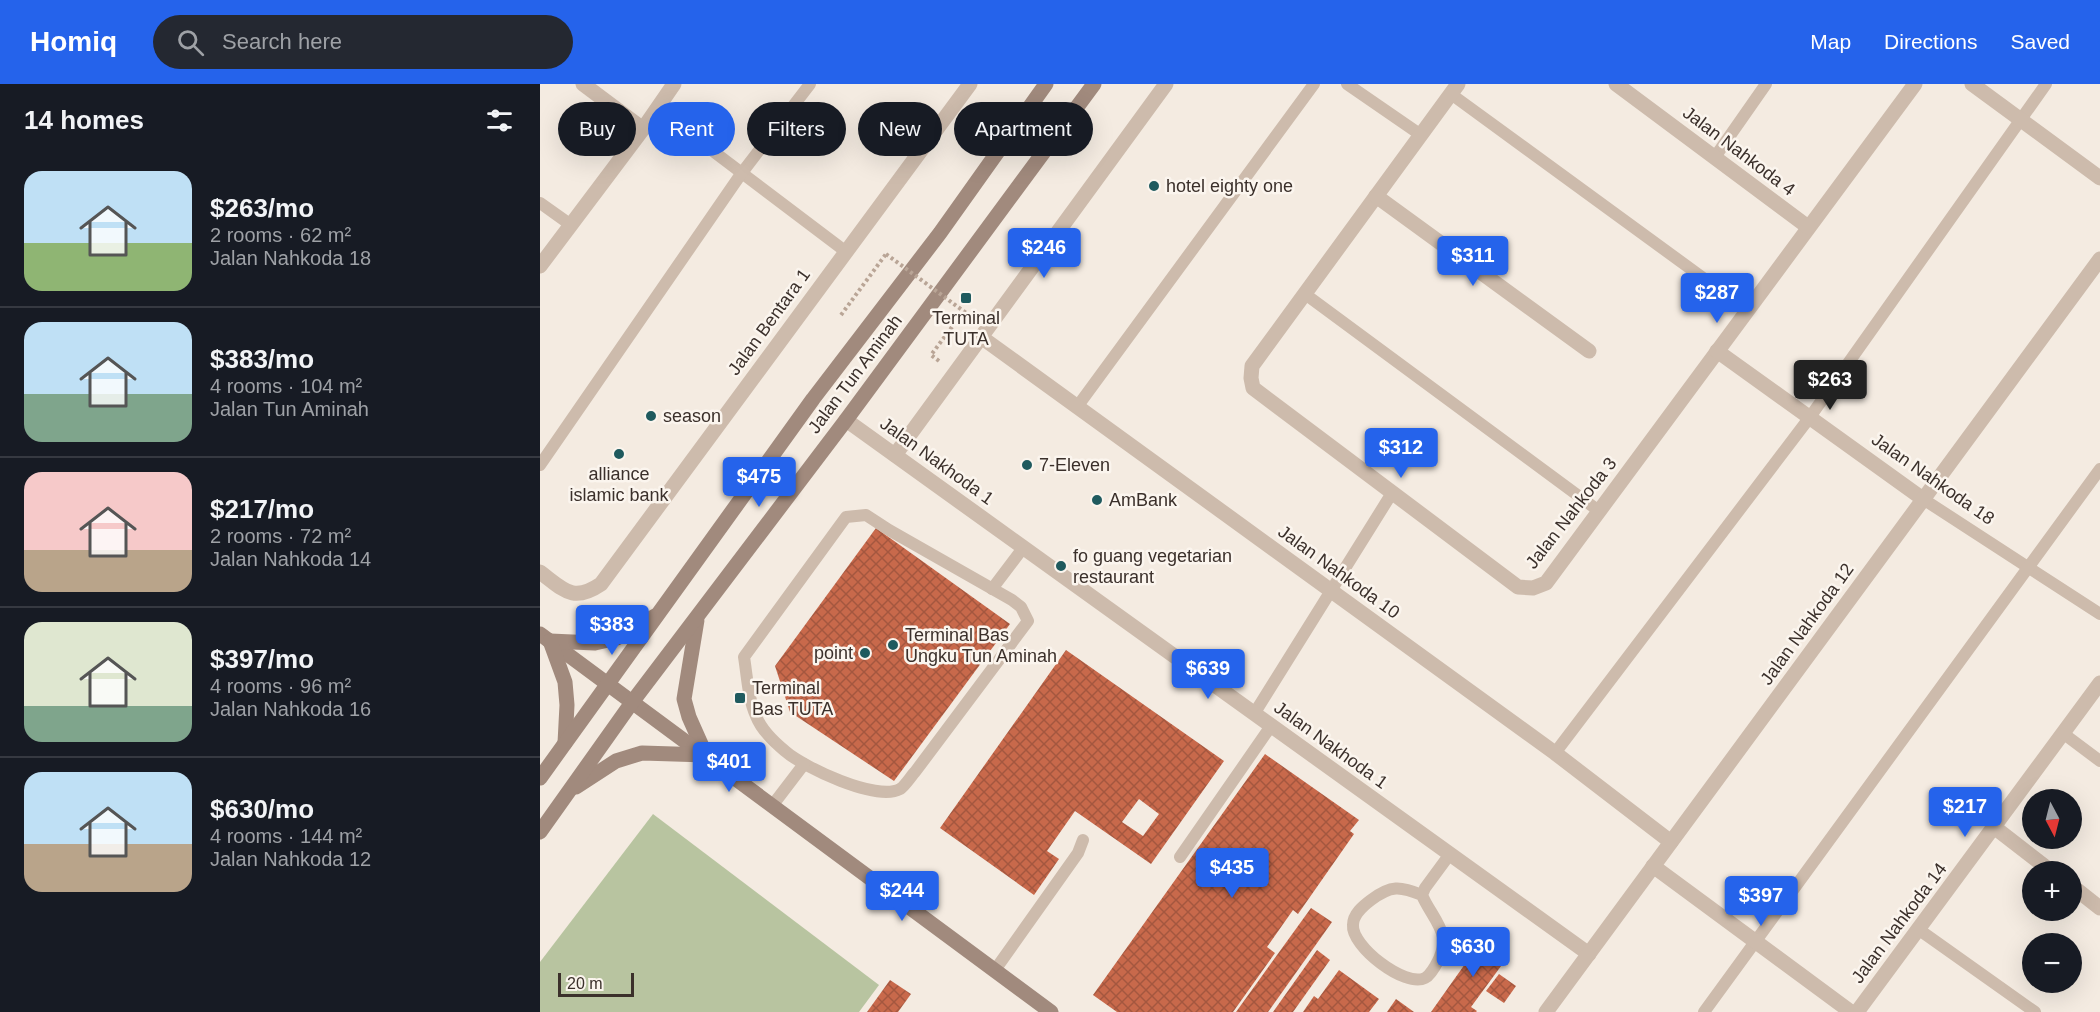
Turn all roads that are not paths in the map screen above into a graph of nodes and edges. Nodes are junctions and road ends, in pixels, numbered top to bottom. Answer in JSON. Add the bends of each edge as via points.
{"nodes":[{"id":1,"x":583,"y":84,"type":"edge"},
{"id":2,"x":674,"y":84,"type":"edge"},
{"id":3,"x":810,"y":84,"type":"edge"},
{"id":4,"x":970,"y":84,"type":"edge"},
{"id":5,"x":1046,"y":84,"type":"edge"},
{"id":6,"x":1094,"y":84,"type":"edge"},
{"id":7,"x":1166,"y":84,"type":"edge"},
{"id":8,"x":1314,"y":84,"type":"edge"},
{"id":9,"x":1347,"y":84,"type":"edge"},
{"id":10,"x":1766,"y":84,"type":"edge"},
{"id":11,"x":1915,"y":84,"type":"edge"},
{"id":12,"x":1972,"y":84,"type":"edge"},
{"id":13,"x":2046,"y":84,"type":"edge"},
{"id":14,"x":1623,"y":86,"type":"edge"},
{"id":15,"x":1455,"y":89,"type":"edge"},
{"id":16,"x":660,"y":102,"type":"edge"},
{"id":17,"x":2020,"y":119,"type":"junction"},
{"id":18,"x":648,"y":121,"type":"edge"},
{"id":19,"x":643,"y":129,"type":"junction"},
{"id":20,"x":1421,"y":135,"type":"junction"},
{"id":21,"x":718,"y":156,"type":"edge"},
{"id":22,"x":1715,"y":158,"type":"junction"},
{"id":23,"x":741,"y":174,"type":"junction"},
{"id":24,"x":2100,"y":178,"type":"edge"},
{"id":25,"x":1376,"y":196,"type":"junction"},
{"id":26,"x":540,"y":202,"type":"edge"},
{"id":27,"x":571,"y":225,"type":"junction"},
{"id":28,"x":1809,"y":227,"type":"junction"},
{"id":29,"x":845,"y":251,"type":"junction"},
{"id":30,"x":2100,"y":259,"type":"edge"},
{"id":31,"x":540,"y":266,"type":"edge"},
{"id":32,"x":1305,"y":294,"type":"junction"},
{"id":33,"x":1747,"y":310,"type":"junction"},
{"id":34,"x":981,"y":337,"type":"junction"},
{"id":35,"x":1589,"y":351,"type":"dead end"},
{"id":36,"x":1717,"y":351,"type":"junction"},
{"id":37,"x":1077,"y":407,"type":"junction"},
{"id":38,"x":1810,"y":417,"type":"junction"},
{"id":39,"x":846,"y":420,"type":"junction"},
{"id":40,"x":895,"y":455,"type":"junction"},
{"id":41,"x":540,"y":465,"type":"edge"},
{"id":42,"x":2100,"y":469,"type":"edge"},
{"id":43,"x":1392,"y":493,"type":"junction"},
{"id":44,"x":1923,"y":499,"type":"junction"},
{"id":45,"x":1599,"y":511,"type":"junction"},
{"id":46,"x":1023,"y":548,"type":"junction"},
{"id":47,"x":2028,"y":567,"type":"junction"},
{"id":48,"x":540,"y":572,"type":"edge"},
{"id":49,"x":992,"y":589,"type":"junction"},
{"id":50,"x":1332,"y":591,"type":"junction"},
{"id":51,"x":659,"y":613,"type":"junction"},
{"id":52,"x":2100,"y":614,"type":"edge"},
{"id":53,"x":697,"y":617,"type":"junction"},
{"id":54,"x":545,"y":638,"type":"edge"},
{"id":55,"x":2100,"y":683,"type":"edge"},
{"id":56,"x":608,"y":684,"type":"junction"},
{"id":57,"x":633,"y":701,"type":"junction"},
{"id":58,"x":1254,"y":714,"type":"junction"},
{"id":59,"x":1271,"y":726,"type":"junction"},
{"id":60,"x":2064,"y":734,"type":"junction"},
{"id":61,"x":565,"y":744,"type":"junction"},
{"id":62,"x":1555,"y":753,"type":"junction"},
{"id":63,"x":706,"y":755,"type":"junction"},
{"id":64,"x":2100,"y":760,"type":"edge"},
{"id":65,"x":804,"y":765,"type":"junction"},
{"id":66,"x":540,"y":778,"type":"edge"},
{"id":67,"x":567,"y":794,"type":"junction"},
{"id":68,"x":772,"y":806,"type":"junction"},
{"id":69,"x":1994,"y":827,"type":"junction"},
{"id":70,"x":540,"y":832,"type":"edge"},
{"id":71,"x":1083,"y":840,"type":"dead end"},
{"id":72,"x":1671,"y":842,"type":"junction"},
{"id":73,"x":1450,"y":854,"type":"junction"},
{"id":74,"x":1180,"y":856,"type":"dead end"},
{"id":75,"x":2038,"y":861,"type":"edge"},
{"id":76,"x":1653,"y":866,"type":"junction"},
{"id":77,"x":2082,"y":894,"type":"edge"},
{"id":78,"x":1422,"y":895,"type":"junction"},
{"id":79,"x":2100,"y":908,"type":"edge"},
{"id":80,"x":1918,"y":929,"type":"junction"},
{"id":81,"x":1754,"y":942,"type":"junction"},
{"id":82,"x":1588,"y":954,"type":"junction"},
{"id":83,"x":994,"y":970,"type":"junction"},
{"id":84,"x":1051,"y":1012,"type":"edge"},
{"id":85,"x":1546,"y":1012,"type":"edge"},
{"id":86,"x":1704,"y":1012,"type":"edge"},
{"id":87,"x":1851,"y":1012,"type":"edge"},
{"id":88,"x":1857,"y":1012,"type":"edge"},
{"id":89,"x":2035,"y":1012,"type":"edge"}],
"edges":[{"from":1,"to":19,"type":"street"},
{"from":2,"to":16,"type":"street"},
{"from":3,"to":23,"type":"lane"},
{"from":4,"to":29,"type":"street","name":"Jalan Bentara 1"},
{"from":5,"to":51,"type":"main road","name":"Jalan Tun Aminah"},
{"from":6,"to":39,"type":"main road","name":"Jalan Tun Aminah"},
{"from":7,"to":34,"type":"street"},
{"from":8,"to":37,"type":"lane"},
{"from":9,"to":20,"type":"lane"},
{"from":10,"to":22,"type":"lane"},
{"from":11,"to":28,"type":"street","name":"Jalan Nahkoda 3"},
{"from":12,"to":17,"type":"street"},
{"from":13,"to":17,"type":"lane"},
{"from":14,"to":22,"type":"street","name":"Jalan Nahkoda 4"},
{"from":15,"to":20,"type":"street","name":"Jalan Nahkoda 3"},
{"from":15,"to":33,"type":"lane"},
{"from":17,"to":24,"type":"street"},
{"from":17,"to":38,"type":"lane"},
{"from":18,"to":19,"type":"street"},
{"from":19,"to":27,"type":"street"},
{"from":20,"to":25,"type":"street","name":"Jalan Nahkoda 3"},
{"from":21,"to":23,"type":"lane"},
{"from":22,"to":28,"type":"street","name":"Jalan Nahkoda 4"},
{"from":23,"to":29,"type":"lane"},
{"from":23,"to":41,"type":"lane"},
{"from":25,"to":32,"type":"street","name":"Jalan Nahkoda 3"},
{"from":25,"to":35,"type":"street"},
{"from":26,"to":27,"type":"lane"},
{"from":27,"to":31,"type":"street"},
{"from":28,"to":33,"type":"street","name":"Jalan Nahkoda 3"},
{"from":29,"to":48,"type":"street","name":"Jalan Bentara 1","via":[[601,584],[585,593],[569,593]]},
{"from":30,"to":44,"type":"street","name":"Jalan Nahkoda 12"},
{"from":32,"to":43,"type":"street","name":"Jalan Nahkoda 3","via":[[1252,366],[1253,387]]},
{"from":32,"to":45,"type":"lane"},
{"from":33,"to":36,"type":"street","name":"Jalan Nahkoda 3"},
{"from":34,"to":37,"type":"street","name":"Jalan Nahkoda 10"},
{"from":34,"to":40,"type":"street"},
{"from":36,"to":38,"type":"street","name":"Jalan Nahkoda 18"},
{"from":36,"to":45,"type":"street","name":"Jalan Nahkoda 3"},
{"from":37,"to":50,"type":"street","name":"Jalan Nahkoda 10"},
{"from":38,"to":44,"type":"street","name":"Jalan Nahkoda 18"},
{"from":38,"to":62,"type":"lane"},
{"from":39,"to":40,"type":"street","name":"Jalan Nakhoda 1"},
{"from":39,"to":53,"type":"main road","name":"Jalan Tun Aminah"},
{"from":40,"to":46,"type":"street","name":"Jalan Nakhoda 1"},
{"from":42,"to":47,"type":"lane"},
{"from":43,"to":45,"type":"street","name":"Jalan Nahkoda 3","via":[[1518,587],[1533,588],[1546,583]]},
{"from":43,"to":50,"type":"lane"},
{"from":44,"to":47,"type":"lane","name":"Jalan Nahkoda 18"},
{"from":44,"to":72,"type":"street","name":"Jalan Nahkoda 12"},
{"from":46,"to":49,"type":"lane"},
{"from":46,"to":58,"type":"street","name":"Jalan Nakhoda 1"},
{"from":47,"to":52,"type":"lane","name":"Jalan Nahkoda 18"},
{"from":47,"to":81,"type":"lane"},
{"from":49,"to":65,"type":"lane","via":[[1021,607],[1028,621],[900,789],[882,793],[850,785]]},
{"from":49,"to":65,"type":"lane","via":[[866,515],[846,517],[744,657],[756,716],[785,752]]},
{"from":50,"to":58,"type":"lane"},
{"from":50,"to":62,"type":"street","name":"Jalan Nahkoda 10"},
{"from":51,"to":54,"type":"main road","via":[[616,638],[595,643]]},
{"from":51,"to":56,"type":"main road","name":"Jalan Tun Aminah"},
{"from":53,"to":57,"type":"main road","name":"Jalan Tun Aminah"},
{"from":53,"to":63,"type":"main road","via":[[684,699]]},
{"from":54,"to":56,"type":"main road"},
{"from":54,"to":61,"type":"main road","via":[[565,682]]},
{"from":55,"to":60,"type":"street","name":"Jalan Nahkoda 14"},
{"from":56,"to":57,"type":"main road"},
{"from":56,"to":61,"type":"main road","name":"Jalan Tun Aminah"},
{"from":57,"to":63,"type":"main road"},
{"from":57,"to":67,"type":"main road","name":"Jalan Tun Aminah"},
{"from":58,"to":59,"type":"street","name":"Jalan Nakhoda 1"},
{"from":59,"to":73,"type":"street","name":"Jalan Nakhoda 1"},
{"from":59,"to":74,"type":"lane"},
{"from":60,"to":64,"type":"lane"},
{"from":60,"to":69,"type":"street","name":"Jalan Nahkoda 14"},
{"from":61,"to":66,"type":"main road","name":"Jalan Tun Aminah"},
{"from":62,"to":72,"type":"street","name":"Jalan Nahkoda 10"},
{"from":63,"to":67,"type":"main road","via":[[642,753],[616,761]]},
{"from":63,"to":68,"type":"main road"},
{"from":65,"to":68,"type":"lane"},
{"from":67,"to":70,"type":"main road","name":"Jalan Tun Aminah"},
{"from":68,"to":83,"type":"main road"},
{"from":69,"to":75,"type":"street"},
{"from":69,"to":80,"type":"street","name":"Jalan Nahkoda 14"},
{"from":71,"to":83,"type":"lane","via":[[1078,853]]},
{"from":72,"to":76,"type":"street","name":"Jalan Nahkoda 12"},
{"from":73,"to":78,"type":"lane"},
{"from":73,"to":82,"type":"street","name":"Jalan Nakhoda 1"},
{"from":76,"to":81,"type":"street"},
{"from":76,"to":82,"type":"street","name":"Jalan Nahkoda 12"},
{"from":77,"to":79,"type":"street"},
{"from":78,"to":78,"type":"lane","via":[[1443,937],[1443,950],[1426,977],[1418,979],[1405,977],[1365,950],[1354,936],[1353,924],[1360,908],[1392,888]]},
{"from":80,"to":88,"type":"street","name":"Jalan Nahkoda 14"},
{"from":80,"to":89,"type":"lane"},
{"from":81,"to":86,"type":"lane"},
{"from":81,"to":87,"type":"street"},
{"from":82,"to":85,"type":"street","name":"Jalan Nahkoda 12"},
{"from":83,"to":84,"type":"main road"}]}
